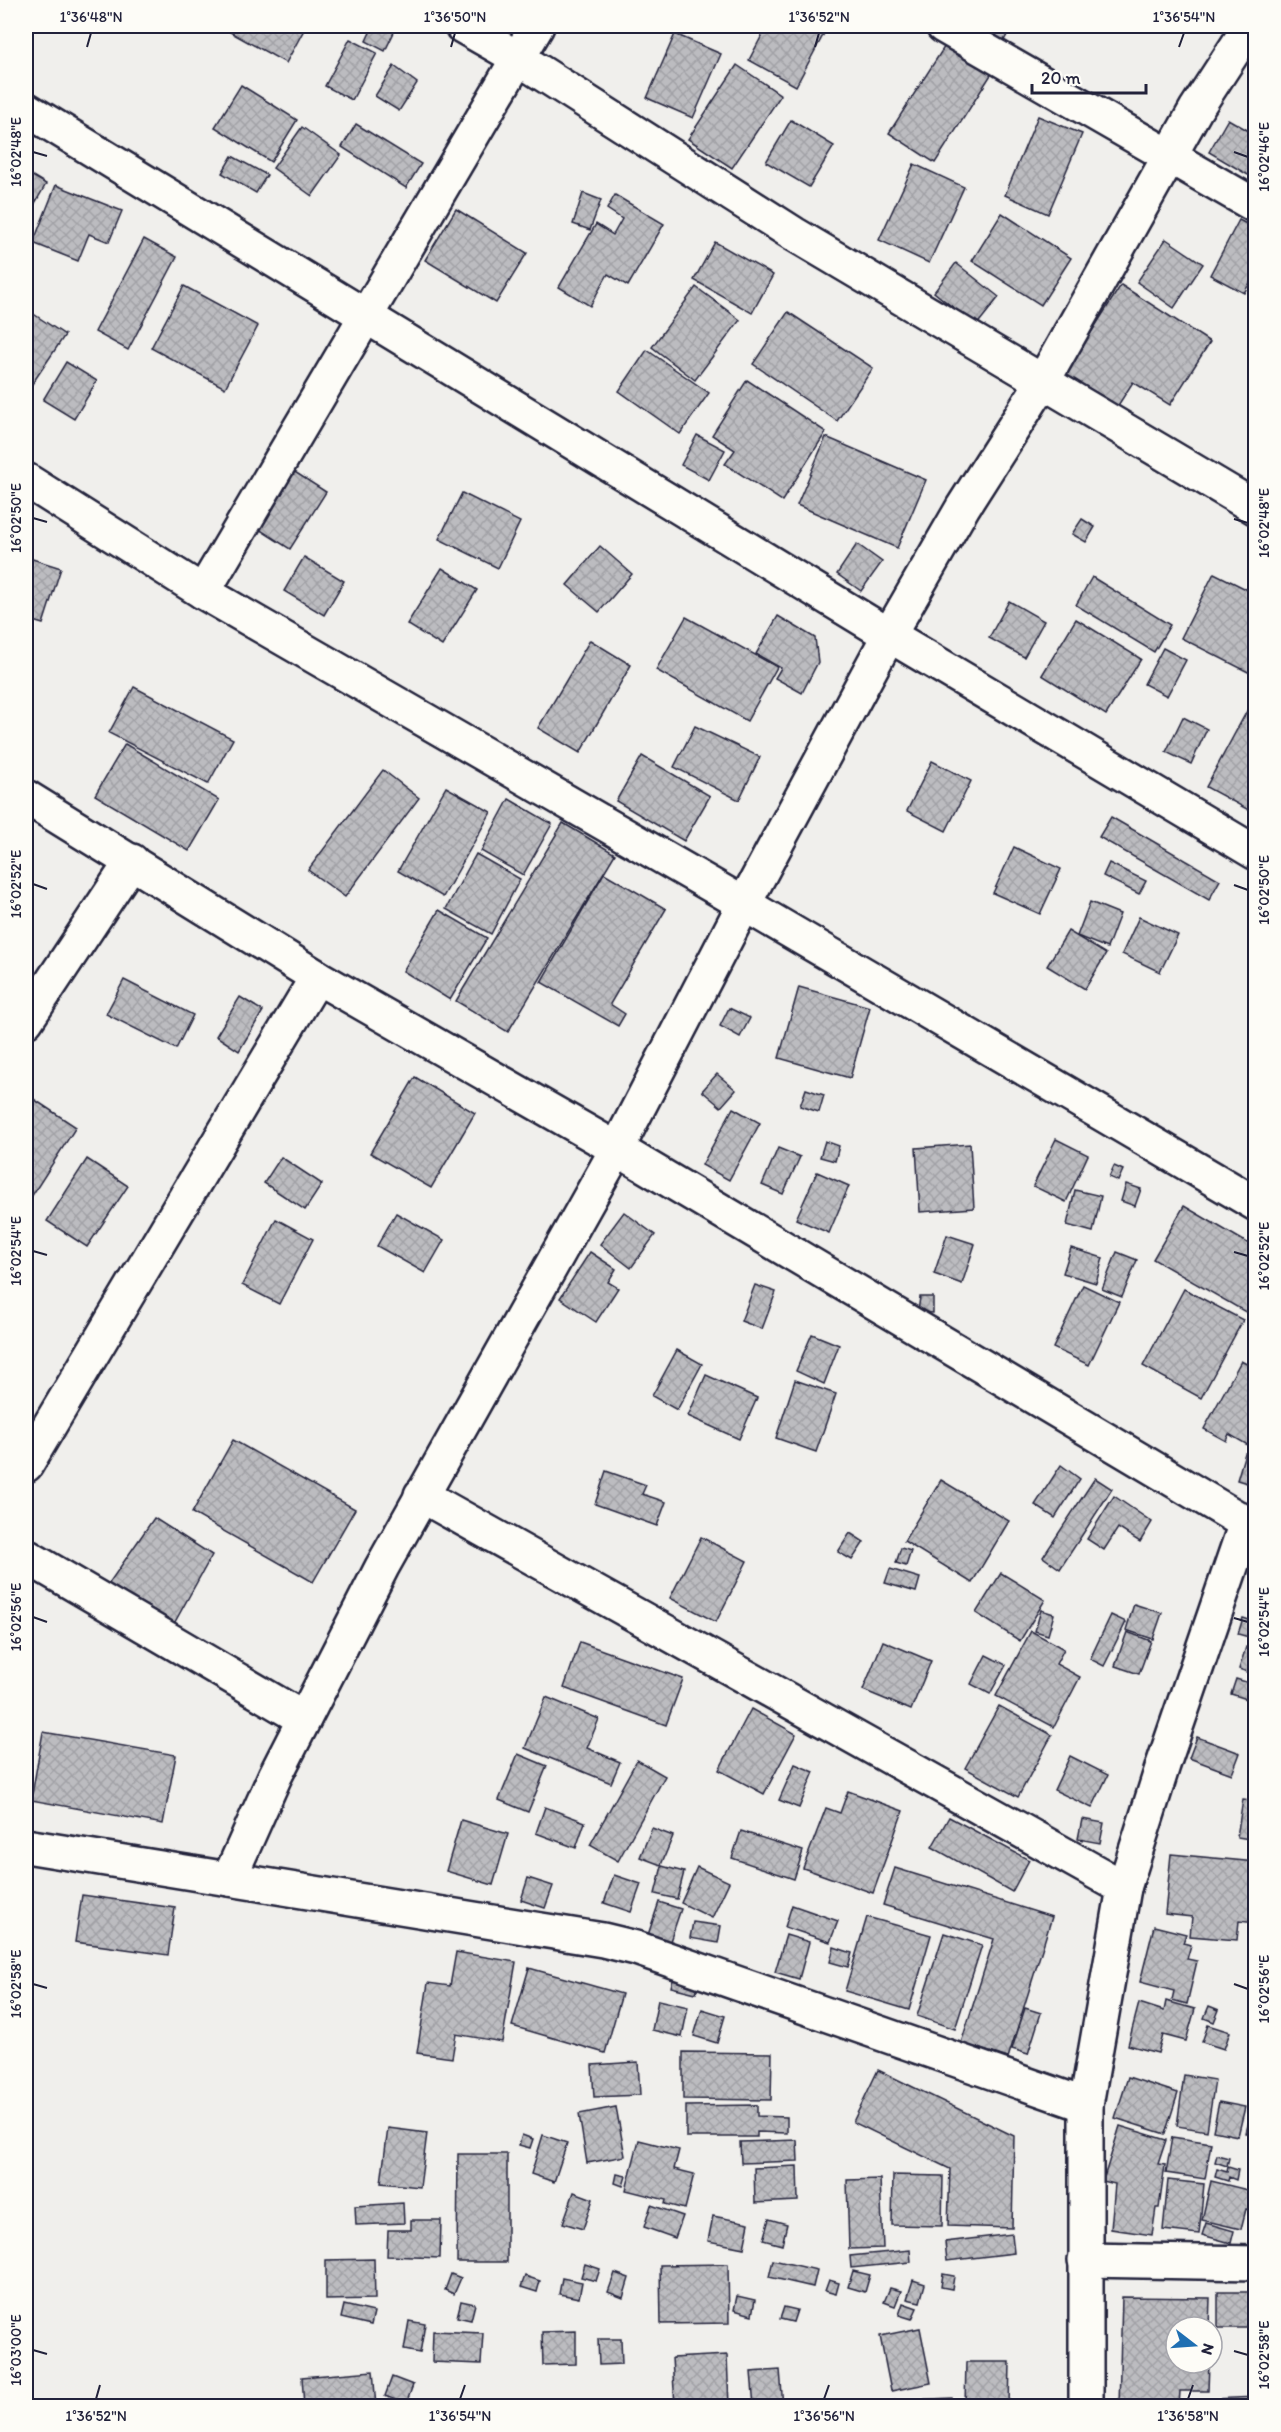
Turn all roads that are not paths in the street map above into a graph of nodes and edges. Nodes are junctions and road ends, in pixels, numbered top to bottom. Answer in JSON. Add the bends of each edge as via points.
{"nodes":[{"id":1,"x":462,"y":26,"type":"edge"},
{"id":2,"x":537,"y":26,"type":"edge"},
{"id":3,"x":943,"y":26,"type":"edge"},
{"id":4,"x":1251,"y":27,"type":"edge"},
{"id":5,"x":519,"y":58,"type":"junction"},
{"id":6,"x":26,"y":109,"type":"edge"},
{"id":7,"x":1170,"y":157,"type":"junction"},
{"id":8,"x":1256,"y":206,"type":"edge"},
{"id":9,"x":364,"y":317,"type":"junction"},
{"id":10,"x":1042,"y":383,"type":"junction"},
{"id":11,"x":26,"y":480,"type":"edge"},
{"id":12,"x":1256,"y":508,"type":"edge"},
{"id":13,"x":203,"y":592,"type":"junction"},
{"id":14,"x":889,"y":635,"type":"junction"},
{"id":15,"x":26,"y":797,"type":"edge"},
{"id":16,"x":1256,"y":853,"type":"edge"},
{"id":17,"x":132,"y":861,"type":"junction"},
{"id":18,"x":744,"y":904,"type":"junction"},
{"id":19,"x":317,"y":977,"type":"junction"},
{"id":20,"x":26,"y":1021,"type":"edge"},
{"id":21,"x":617,"y":1149,"type":"junction"},
{"id":22,"x":1256,"y":1204,"type":"edge"},
{"id":23,"x":26,"y":1465,"type":"edge"},
{"id":24,"x":421,"y":1495,"type":"junction"},
{"id":25,"x":1251,"y":1526,"type":"edge"},
{"id":26,"x":26,"y":1556,"type":"edge"},
{"id":27,"x":304,"y":1719,"type":"junction"},
{"id":28,"x":26,"y":1846,"type":"edge"},
{"id":29,"x":229,"y":1879,"type":"junction"},
{"id":30,"x":1124,"y":1888,"type":"junction"},
{"id":31,"x":1086,"y":2105,"type":"junction"},
{"id":32,"x":1085,"y":2260,"type":"junction"},
{"id":33,"x":1256,"y":2263,"type":"edge"},
{"id":34,"x":1086,"y":2406,"type":"edge"}],
"edges":[{"from":1,"to":5,"type":"street"},
{"from":2,"to":5,"type":"street"},
{"from":3,"to":7,"type":"street"},
{"from":4,"to":7,"type":"street","via":[[1196,109]]},
{"from":5,"to":9,"type":"street"},
{"from":5,"to":10,"type":"street","via":[[794,234]]},
{"from":6,"to":9,"type":"street"},
{"from":7,"to":8,"type":"street"},
{"from":7,"to":10,"type":"street"},
{"from":9,"to":13,"type":"street"},
{"from":9,"to":14,"type":"street"},
{"from":10,"to":12,"type":"street"},
{"from":10,"to":14,"type":"street","via":[[963,507]]},
{"from":11,"to":13,"type":"street"},
{"from":13,"to":18,"type":"street"},
{"from":14,"to":16,"type":"street"},
{"from":14,"to":18,"type":"street"},
{"from":15,"to":17,"type":"street"},
{"from":17,"to":19,"type":"street"},
{"from":17,"to":20,"type":"street"},
{"from":18,"to":21,"type":"street"},
{"from":18,"to":22,"type":"street"},
{"from":19,"to":21,"type":"street"},
{"from":19,"to":23,"type":"street"},
{"from":21,"to":24,"type":"street"},
{"from":21,"to":25,"type":"street"},
{"from":24,"to":27,"type":"street"},
{"from":24,"to":30,"type":"street"},
{"from":25,"to":30,"type":"street","via":[[1162,1765]]},
{"from":26,"to":27,"type":"street"},
{"from":27,"to":29,"type":"street"},
{"from":28,"to":29,"type":"street"},
{"from":29,"to":31,"type":"street","via":[[636,1948]]},
{"from":30,"to":31,"type":"street"},
{"from":31,"to":32,"type":"street"},
{"from":32,"to":33,"type":"street"},
{"from":32,"to":34,"type":"street"}]}
